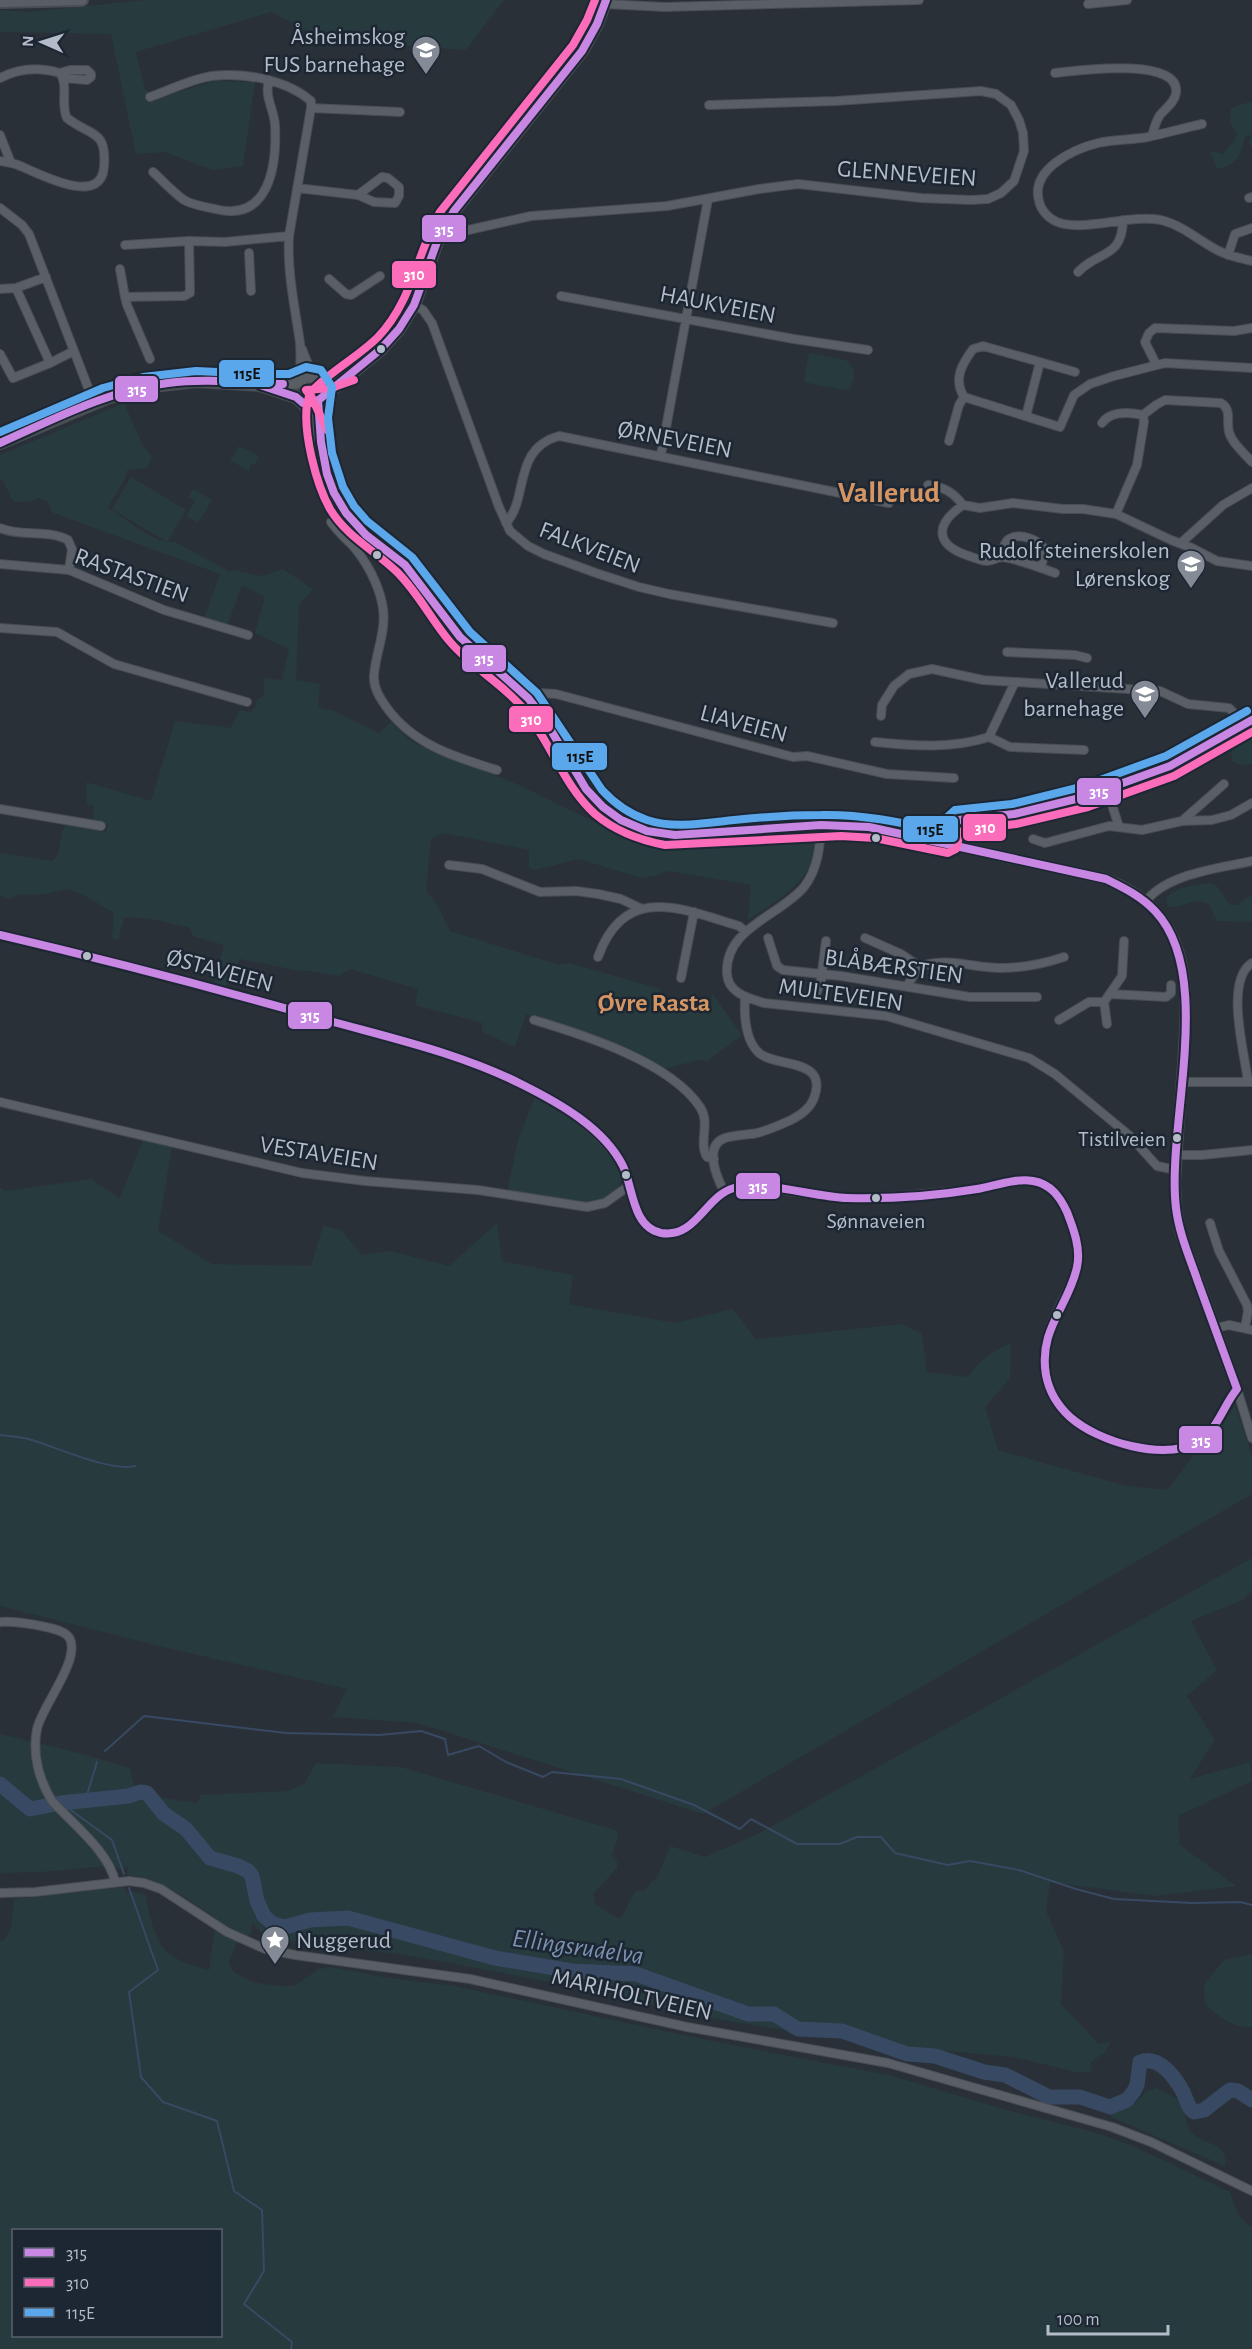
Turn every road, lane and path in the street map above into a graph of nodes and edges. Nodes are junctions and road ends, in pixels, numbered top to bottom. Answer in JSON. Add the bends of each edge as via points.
{"nodes":[{"id":1,"x":81,"y":0,"type":"edge"},
{"id":2,"x":866,"y":0,"type":"edge"},
{"id":3,"x":918,"y":0,"type":"edge"},
{"id":4,"x":1127,"y":0,"type":"edge"},
{"id":5,"x":605,"y":1,"type":"edge"},
{"id":6,"x":0,"y":2,"type":"edge"},
{"id":7,"x":1089,"y":4,"type":"dead end"},
{"id":8,"x":1055,"y":73,"type":"dead end"},
{"id":9,"x":0,"y":78,"type":"edge"},
{"id":10,"x":269,"y":80,"type":"junction"},
{"id":11,"x":150,"y":98,"type":"dead end"},
{"id":12,"x":311,"y":104,"type":"junction"},
{"id":13,"x":709,"y":105,"type":"dead end"},
{"id":14,"x":400,"y":112,"type":"dead end"},
{"id":15,"x":1202,"y":124,"type":"dead end"},
{"id":16,"x":0,"y":135,"type":"edge"},
{"id":17,"x":1152,"y":136,"type":"junction"},
{"id":18,"x":0,"y":161,"type":"edge"},
{"id":19,"x":11,"y":163,"type":"junction"},
{"id":20,"x":153,"y":172,"type":"dead end"},
{"id":21,"x":297,"y":188,"type":"junction"},
{"id":22,"x":358,"y":195,"type":"junction"},
{"id":23,"x":708,"y":199,"type":"junction"},
{"id":24,"x":0,"y":208,"type":"edge"},
{"id":25,"x":1123,"y":220,"type":"junction"},
{"id":26,"x":445,"y":225,"type":"junction"},
{"id":27,"x":1252,"y":228,"type":"edge"},
{"id":28,"x":289,"y":236,"type":"junction"},
{"id":29,"x":189,"y":241,"type":"junction"},
{"id":30,"x":125,"y":244,"type":"dead end"},
{"id":31,"x":249,"y":253,"type":"dead end"},
{"id":32,"x":1228,"y":255,"type":"junction"},
{"id":33,"x":1252,"y":261,"type":"edge"},
{"id":34,"x":120,"y":269,"type":"dead end"},
{"id":35,"x":1078,"y":272,"type":"dead end"},
{"id":36,"x":380,"y":276,"type":"dead end"},
{"id":37,"x":46,"y":277,"type":"junction"},
{"id":38,"x":329,"y":279,"type":"dead end"},
{"id":39,"x":16,"y":288,"type":"junction"},
{"id":40,"x":0,"y":289,"type":"edge"},
{"id":41,"x":251,"y":291,"type":"dead end"},
{"id":42,"x":561,"y":296,"type":"dead end"},
{"id":43,"x":125,"y":297,"type":"junction"},
{"id":44,"x":414,"y":305,"type":"junction"},
{"id":45,"x":686,"y":318,"type":"junction"},
{"id":46,"x":1252,"y":328,"type":"edge"},
{"id":47,"x":300,"y":345,"type":"junction"},
{"id":48,"x":868,"y":350,"type":"dead end"},
{"id":49,"x":74,"y":351,"type":"junction"},
{"id":50,"x":0,"y":354,"type":"edge"},
{"id":51,"x":150,"y":359,"type":"dead end"},
{"id":52,"x":1040,"y":362,"type":"junction"},
{"id":53,"x":50,"y":363,"type":"junction"},
{"id":54,"x":1156,"y":364,"type":"junction"},
{"id":55,"x":356,"y":368,"type":"junction"},
{"id":56,"x":1252,"y":368,"type":"edge"},
{"id":57,"x":1075,"y":372,"type":"dead end"},
{"id":58,"x":315,"y":379,"type":"junction"},
{"id":59,"x":299,"y":382,"type":"junction"},
{"id":60,"x":260,"y":385,"type":"junction"},
{"id":61,"x":964,"y":397,"type":"junction"},
{"id":62,"x":319,"y":398,"type":"junction"},
{"id":63,"x":299,"y":400,"type":"junction"},
{"id":64,"x":94,"y":403,"type":"junction"},
{"id":65,"x":1143,"y":415,"type":"junction"},
{"id":66,"x":1026,"y":416,"type":"junction"},
{"id":67,"x":1102,"y":423,"type":"dead end"},
{"id":68,"x":949,"y":441,"type":"dead end"},
{"id":69,"x":321,"y":442,"type":"junction"},
{"id":70,"x":0,"y":443,"type":"edge"},
{"id":71,"x":661,"y":455,"type":"junction"},
{"id":72,"x":1252,"y":462,"type":"edge"},
{"id":73,"x":928,"y":485,"type":"dead end"},
{"id":74,"x":1252,"y":488,"type":"edge"},
{"id":75,"x":889,"y":503,"type":"dead end"},
{"id":76,"x":963,"y":505,"type":"junction"},
{"id":77,"x":346,"y":513,"type":"junction"},
{"id":78,"x":1116,"y":514,"type":"junction"},
{"id":79,"x":506,"y":523,"type":"junction"},
{"id":80,"x":0,"y":528,"type":"edge"},
{"id":81,"x":1181,"y":543,"type":"junction"},
{"id":82,"x":1001,"y":557,"type":"junction"},
{"id":83,"x":0,"y":564,"type":"edge"},
{"id":84,"x":1252,"y":566,"type":"edge"},
{"id":85,"x":1041,"y":568,"type":"junction"},
{"id":86,"x":69,"y":570,"type":"junction"},
{"id":87,"x":1055,"y":573,"type":"dead end"},
{"id":88,"x":833,"y":623,"type":"dead end"},
{"id":89,"x":0,"y":628,"type":"edge"},
{"id":90,"x":248,"y":635,"type":"dead end"},
{"id":91,"x":1007,"y":652,"type":"dead end"},
{"id":92,"x":1087,"y":658,"type":"dead end"},
{"id":93,"x":1015,"y":682,"type":"junction"},
{"id":94,"x":528,"y":698,"type":"junction"},
{"id":95,"x":248,"y":702,"type":"dead end"},
{"id":96,"x":880,"y":716,"type":"dead end"},
{"id":97,"x":1252,"y":720,"type":"edge"},
{"id":98,"x":1242,"y":726,"type":"junction"},
{"id":99,"x":989,"y":737,"type":"junction"},
{"id":100,"x":875,"y":742,"type":"dead end"},
{"id":101,"x":1084,"y":750,"type":"dead end"},
{"id":102,"x":497,"y":770,"type":"dead end"},
{"id":103,"x":954,"y":778,"type":"dead end"},
{"id":104,"x":1224,"y":784,"type":"dead end"},
{"id":105,"x":1252,"y":803,"type":"edge"},
{"id":106,"x":1113,"y":808,"type":"dead end"},
{"id":107,"x":0,"y":809,"type":"edge"},
{"id":108,"x":1182,"y":821,"type":"junction"},
{"id":109,"x":821,"y":825,"type":"junction"},
{"id":110,"x":101,"y":826,"type":"dead end"},
{"id":111,"x":1119,"y":827,"type":"junction"},
{"id":112,"x":1033,"y":839,"type":"dead end"},
{"id":113,"x":947,"y":843,"type":"junction"},
{"id":114,"x":1252,"y":861,"type":"edge"},
{"id":115,"x":449,"y":865,"type":"dead end"},
{"id":116,"x":1145,"y":902,"type":"junction"},
{"id":117,"x":642,"y":909,"type":"junction"},
{"id":118,"x":694,"y":912,"type":"junction"},
{"id":119,"x":746,"y":932,"type":"junction"},
{"id":120,"x":0,"y":935,"type":"edge"},
{"id":121,"x":768,"y":938,"type":"dead end"},
{"id":122,"x":865,"y":939,"type":"dead end"},
{"id":123,"x":826,"y":940,"type":"dead end"},
{"id":124,"x":1124,"y":941,"type":"dead end"},
{"id":125,"x":598,"y":957,"type":"dead end"},
{"id":126,"x":1064,"y":957,"type":"dead end"},
{"id":127,"x":1252,"y":963,"type":"edge"},
{"id":128,"x":920,"y":968,"type":"junction"},
{"id":129,"x":822,"y":975,"type":"junction"},
{"id":130,"x":681,"y":978,"type":"dead end"},
{"id":131,"x":1172,"y":985,"type":"dead end"},
{"id":132,"x":907,"y":986,"type":"junction"},
{"id":133,"x":816,"y":994,"type":"dead end"},
{"id":134,"x":1111,"y":994,"type":"junction"},
{"id":135,"x":745,"y":997,"type":"junction"},
{"id":136,"x":1037,"y":997,"type":"dead end"},
{"id":137,"x":1104,"y":1002,"type":"junction"},
{"id":138,"x":534,"y":1020,"type":"dead end"},
{"id":139,"x":1059,"y":1020,"type":"dead end"},
{"id":140,"x":1107,"y":1024,"type":"dead end"},
{"id":141,"x":1182,"y":1082,"type":"junction"},
{"id":142,"x":1250,"y":1082,"type":"edge"},
{"id":143,"x":0,"y":1102,"type":"edge"},
{"id":144,"x":1252,"y":1150,"type":"edge"},
{"id":145,"x":1177,"y":1155,"type":"junction"},
{"id":146,"x":714,"y":1159,"type":"junction"},
{"id":147,"x":1176,"y":1170,"type":"junction"},
{"id":148,"x":630,"y":1185,"type":"junction"},
{"id":149,"x":724,"y":1191,"type":"junction"},
{"id":150,"x":1210,"y":1223,"type":"dead end"},
{"id":151,"x":1216,"y":1328,"type":"junction"},
{"id":152,"x":1248,"y":1329,"type":"edge"},
{"id":153,"x":1237,"y":1389,"type":"junction"},
{"id":154,"x":1252,"y":1438,"type":"edge"},
{"id":155,"x":0,"y":1622,"type":"edge"},
{"id":156,"x":115,"y":1882,"type":"junction"},
{"id":157,"x":0,"y":1893,"type":"edge"},
{"id":158,"x":1252,"y":2191,"type":"edge"}],
"edges":[{"from":1,"to":6,"type":"main road"},
{"from":2,"to":3,"type":"street"},
{"from":2,"to":5,"type":"street","via":[[665,7]]},
{"from":4,"to":7,"type":"street"},
{"from":5,"to":26,"type":"main road","via":[[586,45]]},
{"from":8,"to":17,"type":"street","via":[[1117,68],[1166,75],[1174,82],[1176,96],[1160,115]]},
{"from":9,"to":19,"type":"street","via":[[28,69],[62,76],[67,118],[93,132],[104,146],[103,178],[90,186],[61,184]]},
{"from":10,"to":11,"type":"street","via":[[213,76]]},
{"from":10,"to":12,"type":"street","via":[[298,91]]},
{"from":10,"to":20,"type":"street","via":[[267,93],[275,124],[273,161],[266,192],[248,208],[227,212],[185,201]]},
{"from":12,"to":14,"type":"street"},
{"from":12,"to":21,"type":"street"},
{"from":13,"to":23,"type":"street","name":"GLENNEVEIEN","via":[[981,91],[996,94],[1011,105],[1023,133],[1024,151],[1014,181],[988,198],[921,198],[798,184]]},
{"from":15,"to":17,"type":"street"},
{"from":16,"to":19,"type":"street"},
{"from":17,"to":25,"type":"street","via":[[1079,149],[1055,163],[1040,180],[1039,201],[1058,222]]},
{"from":18,"to":19,"type":"street"},
{"from":21,"to":22,"type":"street"},
{"from":21,"to":28,"type":"street"},
{"from":22,"to":22,"type":"street","via":[[382,177],[396,183],[400,190],[395,203],[374,202]]},
{"from":23,"to":26,"type":"street","name":"GLENNEVEIEN","via":[[531,216],[465,231]]},
{"from":23,"to":45,"type":"street"},
{"from":24,"to":37,"type":"street","via":[[29,234]]},
{"from":25,"to":32,"type":"street","via":[[1170,223]]},
{"from":25,"to":35,"type":"street","via":[[1116,247]]},
{"from":26,"to":44,"type":"main road"},
{"from":27,"to":32,"type":"street","via":[[1235,234]]},
{"from":28,"to":29,"type":"street"},
{"from":28,"to":47,"type":"street","via":[[288,265]]},
{"from":29,"to":30,"type":"street"},
{"from":29,"to":43,"type":"street","via":[[190,293]]},
{"from":31,"to":41,"type":"street"},
{"from":32,"to":33,"type":"street"},
{"from":34,"to":43,"type":"street"},
{"from":36,"to":38,"type":"street","via":[[351,295]]},
{"from":37,"to":39,"type":"street"},
{"from":37,"to":49,"type":"street"},
{"from":39,"to":40,"type":"street"},
{"from":39,"to":53,"type":"street"},
{"from":42,"to":45,"type":"street","name":"HAUKVEIEN"},
{"from":43,"to":51,"type":"street"},
{"from":44,"to":55,"type":"main road","via":[[395,335]]},
{"from":44,"to":79,"type":"street","name":"FALKVEIEN","via":[[432,323]]},
{"from":45,"to":48,"type":"street","name":"HAUKVEIEN"},
{"from":45,"to":71,"type":"street"},
{"from":46,"to":54,"type":"street","via":[[1155,328],[1145,342]]},
{"from":47,"to":58,"type":"street"},
{"from":47,"to":59,"type":"street"},
{"from":49,"to":53,"type":"street"},
{"from":49,"to":64,"type":"street"},
{"from":50,"to":53,"type":"street","via":[[13,378]]},
{"from":52,"to":57,"type":"street"},
{"from":52,"to":61,"type":"street","via":[[983,346],[974,349],[959,371]]},
{"from":52,"to":66,"type":"street"},
{"from":54,"to":56,"type":"street"},
{"from":54,"to":66,"type":"street","via":[[1077,391],[1060,427]]},
{"from":55,"to":58,"type":"main road"},
{"from":55,"to":62,"type":"main road"},
{"from":58,"to":59,"type":"main road","via":[[307,377]]},
{"from":58,"to":62,"type":"main road","via":[[322,389]]},
{"from":59,"to":60,"type":"main road"},
{"from":59,"to":63,"type":"main road","via":[[295,390]]},
{"from":60,"to":63,"type":"main road"},
{"from":60,"to":64,"type":"main road","via":[[169,383],[133,389]]},
{"from":61,"to":66,"type":"street"},
{"from":61,"to":68,"type":"street"},
{"from":62,"to":63,"type":"main road","via":[[311,404]]},
{"from":62,"to":69,"type":"street"},
{"from":63,"to":69,"type":"street"},
{"from":64,"to":70,"type":"main road"},
{"from":65,"to":67,"type":"street","via":[[1113,414]]},
{"from":65,"to":72,"type":"street","via":[[1160,402],[1170,400],[1221,403],[1228,411],[1230,435]]},
{"from":65,"to":78,"type":"street","via":[[1137,465]]},
{"from":69,"to":77,"type":"street","via":[[330,483]]},
{"from":71,"to":75,"type":"street","name":"ØRNEVEIEN"},
{"from":71,"to":79,"type":"street","name":"ØRNEVEIEN","via":[[559,436],[550,439],[525,469],[514,511]]},
{"from":73,"to":76,"type":"street","via":[[949,490]]},
{"from":74,"to":81,"type":"street","via":[[1223,505]]},
{"from":76,"to":78,"type":"street","via":[[980,508],[1013,503]]},
{"from":76,"to":82,"type":"street","via":[[944,523],[945,542],[957,552],[978,559]]},
{"from":77,"to":94,"type":"street","via":[[359,529],[405,565],[460,637]]},
{"from":77,"to":102,"type":"street","via":[[331,522],[361,557],[382,601],[384,627],[374,678],[379,696],[395,718],[422,742]]},
{"from":78,"to":81,"type":"street"},
{"from":79,"to":88,"type":"street","name":"FALKVEIEN","via":[[516,537],[544,555],[639,587]]},
{"from":80,"to":86,"type":"street","via":[[68,540],[72,549]]},
{"from":81,"to":84,"type":"street","via":[[1217,561]]},
{"from":82,"to":85,"type":"street"},
{"from":82,"to":85,"type":"street","via":[[1010,538],[1035,540],[1045,550]]},
{"from":83,"to":86,"type":"street","name":"RASTASTIEN"},
{"from":85,"to":87,"type":"street"},
{"from":86,"to":90,"type":"street","name":"RASTASTIEN","via":[[164,610]]},
{"from":89,"to":95,"type":"street","via":[[57,632],[114,664]]},
{"from":91,"to":92,"type":"street"},
{"from":93,"to":96,"type":"street","via":[[922,670],[894,686]]},
{"from":93,"to":98,"type":"street","via":[[1160,691],[1188,704],[1229,708]]},
{"from":93,"to":99,"type":"street"},
{"from":94,"to":103,"type":"street","name":"LIAVEIEN","via":[[540,693],[556,694],[793,757],[807,756],[887,774]]},
{"from":94,"to":109,"type":"street","via":[[586,789],[612,814],[639,828],[685,835]]},
{"from":97,"to":98,"type":"street"},
{"from":98,"to":113,"type":"street","via":[[1170,766],[1084,796],[1014,814],[963,819],[953,824]]},
{"from":99,"to":100,"type":"street","via":[[932,746]]},
{"from":99,"to":101,"type":"street","via":[[1010,747]]},
{"from":104,"to":108,"type":"street"},
{"from":105,"to":108,"type":"street","via":[[1225,818]]},
{"from":106,"to":111,"type":"street"},
{"from":107,"to":110,"type":"street"},
{"from":108,"to":111,"type":"street","via":[[1142,830]]},
{"from":109,"to":113,"type":"street","via":[[877,828]]},
{"from":109,"to":119,"type":"street","name":"MULTEVEIEN","via":[[816,862],[805,885]]},
{"from":111,"to":112,"type":"street","via":[[1109,826],[1045,843]]},
{"from":113,"to":116,"type":"street","via":[[1098,876]]},
{"from":114,"to":116,"type":"street","via":[[1168,882]]},
{"from":115,"to":117,"type":"street","via":[[482,869],[540,892],[586,892],[621,899]]},
{"from":116,"to":141,"type":"street","via":[[1170,932],[1183,967],[1186,1002]]},
{"from":117,"to":118,"type":"street","via":[[664,906]]},
{"from":117,"to":125,"type":"street","via":[[615,927],[604,940]]},
{"from":118,"to":119,"type":"street","via":[[739,926]]},
{"from":118,"to":130,"type":"street"},
{"from":119,"to":135,"type":"street","name":"MULTEVEIEN","via":[[732,951],[727,970],[730,986]]},
{"from":120,"to":148,"type":"street","name":"ØSTAVEIEN","via":[[254,999],[504,1076],[577,1118],[618,1157]]},
{"from":121,"to":129,"type":"street","name":"BLÅBÆRSTIEN","via":[[778,968]]},
{"from":122,"to":128,"type":"street","via":[[901,954]]},
{"from":123,"to":129,"type":"street"},
{"from":124,"to":134,"type":"street","via":[[1122,976]]},
{"from":126,"to":128,"type":"street","via":[[1017,967],[936,964]]},
{"from":127,"to":142,"type":"street","via":[[1241,976],[1239,1000],[1239,1027]]},
{"from":128,"to":132,"type":"street"},
{"from":129,"to":132,"type":"street","name":"BLÅBÆRSTIEN"},
{"from":129,"to":133,"type":"street"},
{"from":131,"to":134,"type":"street","via":[[1166,997]]},
{"from":132,"to":136,"type":"street","name":"BLÅBÆRSTIEN","via":[[970,997]]},
{"from":134,"to":137,"type":"street"},
{"from":135,"to":146,"type":"street","via":[[746,1024],[758,1052],[804,1067],[812,1075],[816,1091],[812,1104],[801,1114],[771,1129],[723,1139],[715,1148]]},
{"from":135,"to":147,"type":"street","name":"MULTEVEIEN","via":[[775,1005],[886,1016],[1029,1058],[1055,1074],[1130,1136],[1157,1166]]},
{"from":137,"to":139,"type":"street","via":[[1089,1002]]},
{"from":137,"to":140,"type":"street"},
{"from":138,"to":146,"type":"street","via":[[599,1041],[674,1082],[701,1108],[706,1125],[704,1151]]},
{"from":141,"to":142,"type":"street"},
{"from":141,"to":145,"type":"street"},
{"from":143,"to":148,"type":"street","name":"VESTAVEIEN","via":[[332,1178],[470,1189],[587,1207],[605,1203]]},
{"from":144,"to":145,"type":"street"},
{"from":145,"to":147,"type":"street"},
{"from":146,"to":149,"type":"street"},
{"from":147,"to":151,"type":"street","via":[[1180,1231]]},
{"from":148,"to":149,"type":"street","via":[[642,1220],[654,1230],[668,1233],[689,1227]]},
{"from":149,"to":153,"type":"street","via":[[752,1187],[862,1198],[980,1189],[1020,1181],[1045,1184],[1063,1203],[1078,1249],[1076,1273],[1051,1328],[1046,1353],[1048,1380],[1062,1411],[1079,1426],[1103,1437],[1171,1450],[1207,1435]]},
{"from":150,"to":152,"type":"street","via":[[1219,1251],[1247,1305]]},
{"from":151,"to":152,"type":"street","via":[[1229,1325]]},
{"from":151,"to":153,"type":"street"},
{"from":153,"to":154,"type":"street"},
{"from":155,"to":156,"type":"street","via":[[53,1629],[66,1633],[70,1639],[70,1660],[37,1728],[38,1771],[54,1803],[107,1859]]},
{"from":156,"to":157,"type":"street","name":"MARIHOLTVEIEN"},
{"from":156,"to":158,"type":"street","name":"MARIHOLTVEIEN","via":[[144,1882],[161,1889],[227,1932],[265,1949],[470,1979],[687,2027],[888,2063],[1112,2127]]}]}
